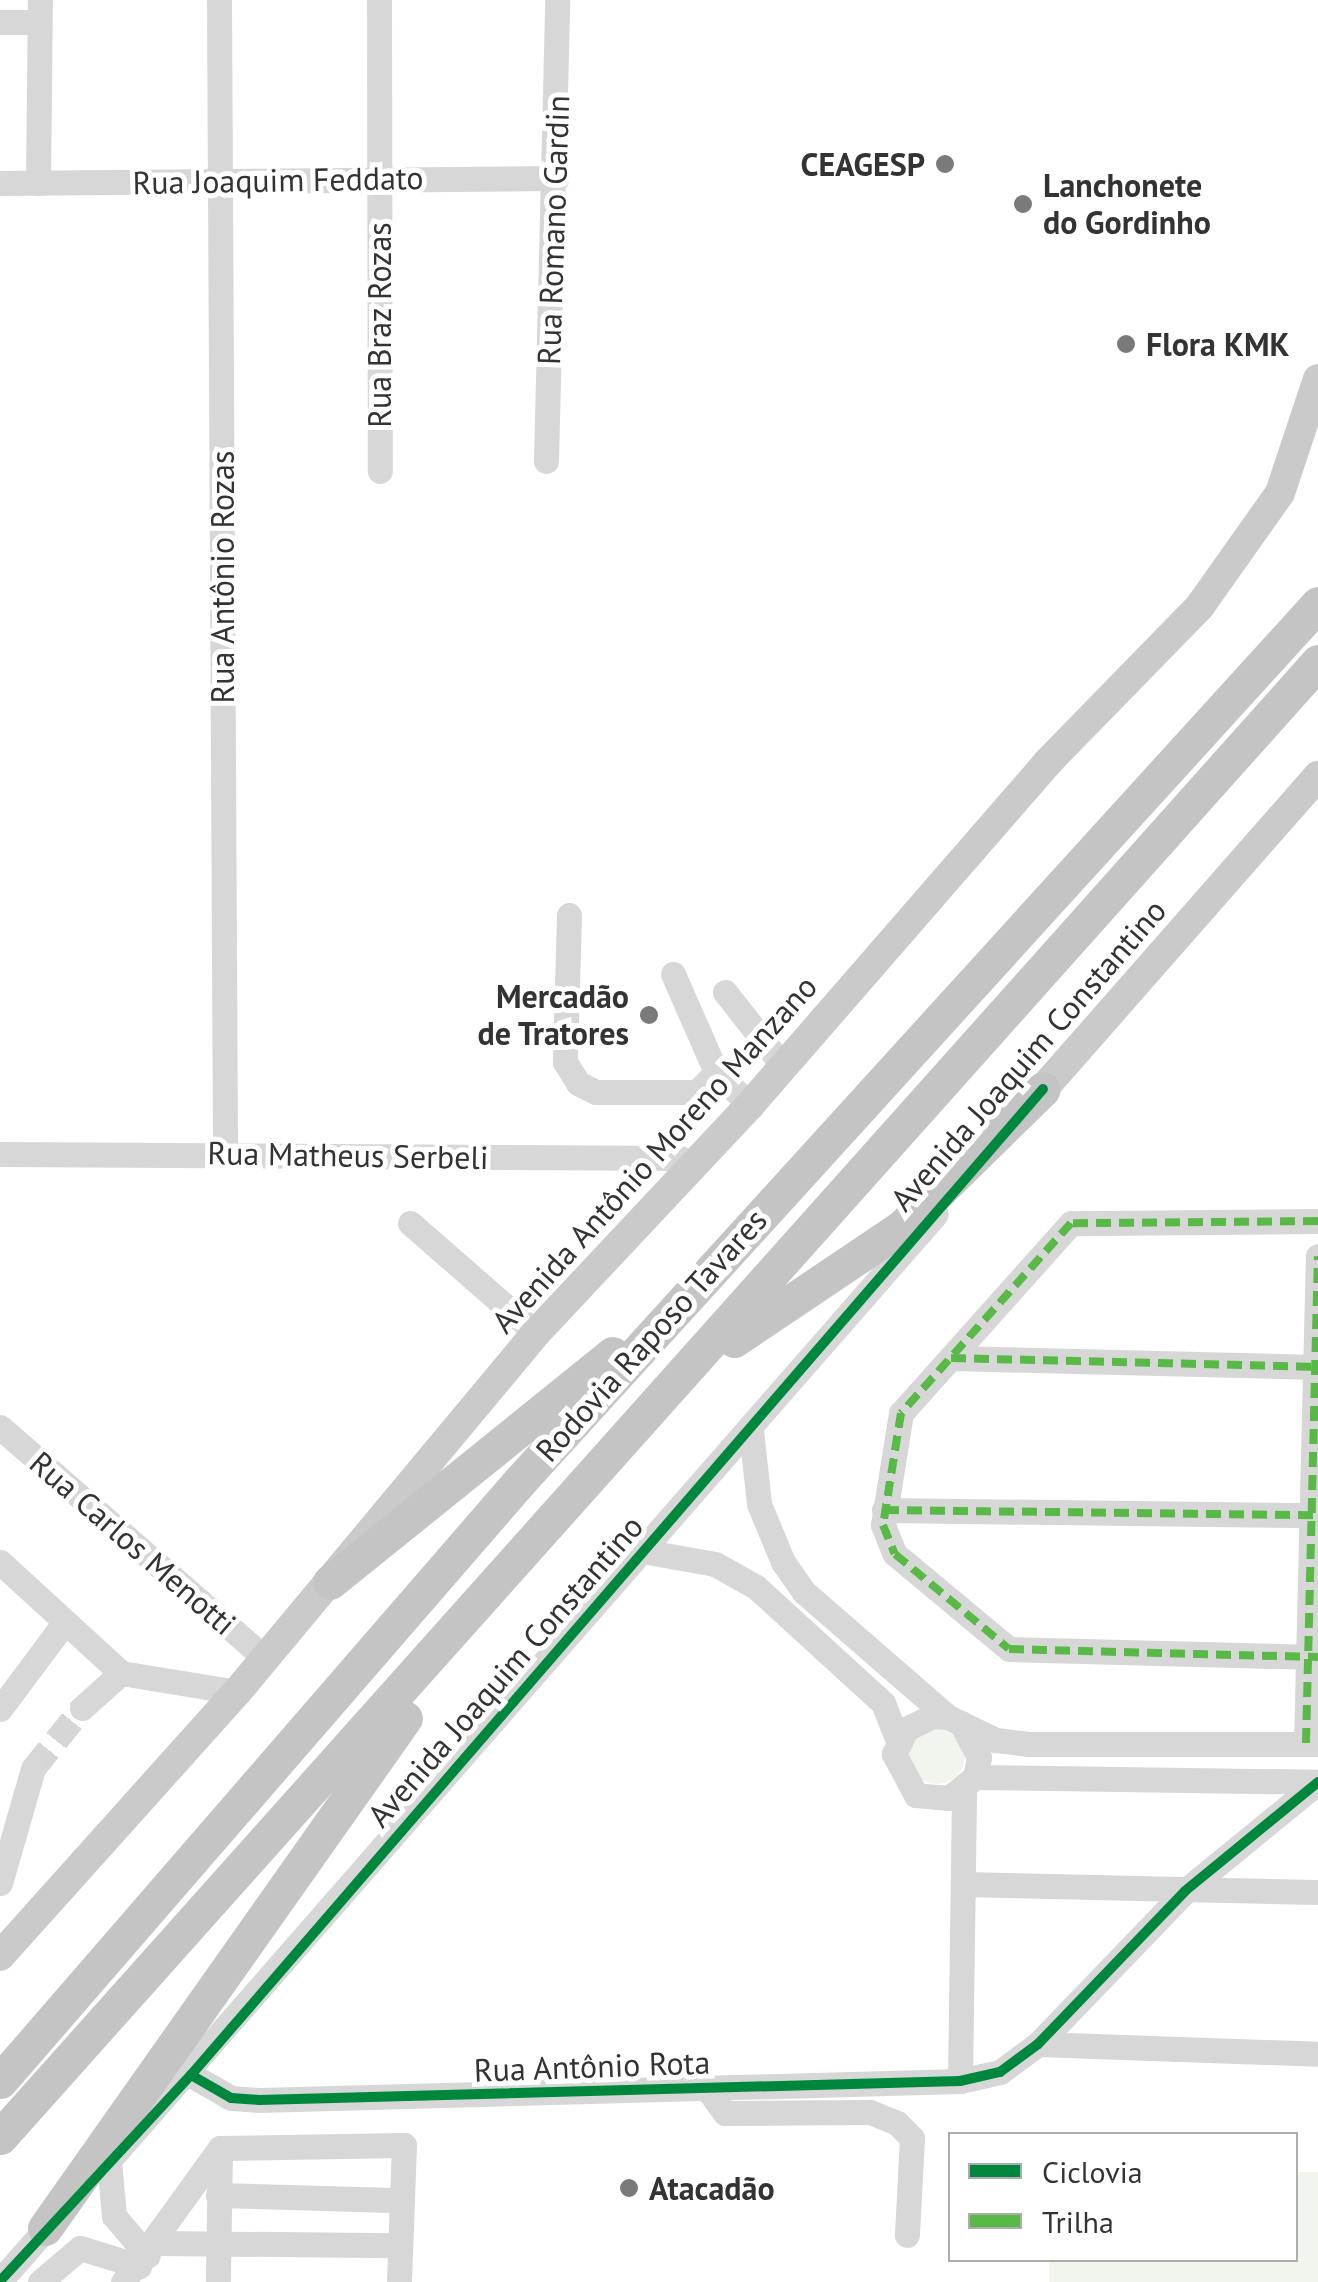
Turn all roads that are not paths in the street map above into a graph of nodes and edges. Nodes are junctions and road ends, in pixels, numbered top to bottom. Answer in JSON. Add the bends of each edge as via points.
{"nodes":[{"id":1,"x":219,"y":0,"type":"edge"},
{"id":2,"x":379,"y":0,"type":"edge"},
{"id":3,"x":556,"y":0,"type":"edge"},
{"id":4,"x":40,"y":11,"type":"edge"},
{"id":5,"x":0,"y":22,"type":"edge"},
{"id":6,"x":556,"y":178,"type":"junction"},
{"id":7,"x":379,"y":179,"type":"junction"},
{"id":8,"x":220,"y":181,"type":"junction"},
{"id":9,"x":0,"y":183,"type":"edge"},
{"id":10,"x":38,"y":183,"type":"junction"},
{"id":11,"x":1318,"y":378,"type":"edge"},
{"id":12,"x":546,"y":461,"type":"dead end"},
{"id":13,"x":380,"y":470,"type":"dead end"},
{"id":14,"x":1318,"y":604,"type":"edge"},
{"id":15,"x":1318,"y":662,"type":"edge"},
{"id":16,"x":1318,"y":776,"type":"edge"},
{"id":17,"x":570,"y":916,"type":"dead end"},
{"id":18,"x":674,"y":974,"type":"dead end"},
{"id":19,"x":726,"y":992,"type":"dead end"},
{"id":20,"x":783,"y":1066,"type":"junction"},
{"id":21,"x":716,"y":1072,"type":"junction"},
{"id":22,"x":1043,"y":1089,"type":"junction"},
{"id":23,"x":750,"y":1105,"type":"junction"},
{"id":24,"x":0,"y":1154,"type":"edge"},
{"id":25,"x":225,"y":1154,"type":"junction"},
{"id":26,"x":809,"y":1160,"type":"junction"},
{"id":27,"x":694,"y":1166,"type":"junction"},
{"id":28,"x":1318,"y":1221,"type":"edge"},
{"id":29,"x":410,"y":1223,"type":"dead end"},
{"id":30,"x":1318,"y":1256,"type":"edge"},
{"id":31,"x":536,"y":1332,"type":"junction"},
{"id":32,"x":952,"y":1358,"type":"junction"},
{"id":33,"x":695,"y":1365,"type":"junction"},
{"id":34,"x":1316,"y":1367,"type":"edge"},
{"id":35,"x":0,"y":1427,"type":"edge"},
{"id":36,"x":751,"y":1430,"type":"junction"},
{"id":37,"x":884,"y":1510,"type":"junction"},
{"id":38,"x":1316,"y":1515,"type":"edge"},
{"id":39,"x":642,"y":1550,"type":"junction"},
{"id":40,"x":0,"y":1562,"type":"edge"},
{"id":41,"x":330,"y":1582,"type":"junction"},
{"id":42,"x":494,"y":1592,"type":"junction"},
{"id":43,"x":64,"y":1623,"type":"junction"},
{"id":44,"x":1312,"y":1657,"type":"edge"},
{"id":45,"x":266,"y":1658,"type":"junction"},
{"id":46,"x":122,"y":1673,"type":"junction"},
{"id":47,"x":237,"y":1692,"type":"junction"},
{"id":48,"x":82,"y":1708,"type":"tunnel mouth"},
{"id":49,"x":0,"y":1709,"type":"edge"},
{"id":50,"x":954,"y":1720,"type":"junction"},
{"id":51,"x":898,"y":1741,"type":"junction"},
{"id":52,"x":1312,"y":1744,"type":"edge"},
{"id":53,"x":33,"y":1769,"type":"tunnel mouth"},
{"id":54,"x":1318,"y":1782,"type":"edge"},
{"id":55,"x":969,"y":1783,"type":"junction"},
{"id":56,"x":8,"y":1814,"type":"edge"},
{"id":57,"x":0,"y":1883,"type":"edge"},
{"id":58,"x":962,"y":1884,"type":"junction"},
{"id":59,"x":1185,"y":1891,"type":"junction"},
{"id":60,"x":1318,"y":1892,"type":"edge"},
{"id":61,"x":0,"y":1956,"type":"edge"},
{"id":62,"x":1038,"y":2044,"type":"junction"},
{"id":63,"x":1318,"y":2054,"type":"edge"},
{"id":64,"x":191,"y":2075,"type":"junction"},
{"id":65,"x":0,"y":2080,"type":"edge"},
{"id":66,"x":960,"y":2081,"type":"junction"},
{"id":67,"x":706,"y":2088,"type":"junction"},
{"id":68,"x":0,"y":2137,"type":"edge"},
{"id":69,"x":220,"y":2148,"type":"junction"},
{"id":70,"x":109,"y":2161,"type":"junction"},
{"id":71,"x":218,"y":2195,"type":"junction"},
{"id":72,"x":402,"y":2200,"type":"junction"},
{"id":73,"x":45,"y":2228,"type":"junction"},
{"id":74,"x":906,"y":2235,"type":"dead end"},
{"id":75,"x":219,"y":2244,"type":"junction"},
{"id":76,"x":400,"y":2245,"type":"junction"},
{"id":77,"x":141,"y":2262,"type":"edge"},
{"id":78,"x":0,"y":2281,"type":"edge"},
{"id":79,"x":40,"y":2282,"type":"edge"},
{"id":80,"x":218,"y":2282,"type":"edge"},
{"id":81,"x":399,"y":2282,"type":"edge"}],
"edges":[{"from":1,"to":8,"type":"street","name":"Rua Antônio Rozas"},
{"from":2,"to":7,"type":"street","name":"Rua Braz Rozas"},
{"from":3,"to":6,"type":"street","name":"Rua Romano Gardin"},
{"from":4,"to":5,"type":"street"},
{"from":4,"to":10,"type":"street"},
{"from":6,"to":7,"type":"street","name":"Rua Joaquim Feddato"},
{"from":6,"to":12,"type":"street","name":"Rua Romano Gardin"},
{"from":7,"to":8,"type":"street","name":"Rua Joaquim Feddato"},
{"from":7,"to":13,"type":"street","name":"Rua Braz Rozas"},
{"from":8,"to":10,"type":"street","name":"Rua Joaquim Feddato"},
{"from":8,"to":25,"type":"street","name":"Rua Antônio Rozas"},
{"from":9,"to":10,"type":"street","name":"Rua Joaquim Feddato"},
{"from":11,"to":20,"type":"main road","name":"Avenida Antônio Moreno Manzano","via":[[1280,493],[1200,606],[1046,763]]},
{"from":14,"to":26,"type":"highway","name":"Rodovia Raposo Tavares"},
{"from":15,"to":33,"type":"highway","name":"Rodovia Raposo Tavares"},
{"from":16,"to":22,"type":"main road","name":"Avenida Joaquim Constantino"},
{"from":17,"to":21,"type":"street","via":[[566,1062],[578,1083],[596,1092],[696,1092]]},
{"from":18,"to":21,"type":"street"},
{"from":19,"to":20,"type":"street"},
{"from":20,"to":23,"type":"main road","name":"Avenida Antônio Moreno Manzano"},
{"from":21,"to":23,"type":"street"},
{"from":22,"to":33,"type":"highway","via":[[902,1226]]},
{"from":22,"to":36,"type":"street","name":"Avenida Joaquim Constantino"},
{"from":23,"to":27,"type":"main road","name":"Avenida Antônio Moreno Manzano"},
{"from":24,"to":25,"type":"street","name":"Rua Matheus Serbeli"},
{"from":25,"to":27,"type":"street","name":"Rua Matheus Serbeli","via":[[680,1158]]},
{"from":26,"to":41,"type":"highway","via":[[615,1352]]},
{"from":26,"to":65,"type":"highway","name":"Rodovia Raposo Tavares"},
{"from":27,"to":31,"type":"main road","name":"Avenida Antônio Moreno Manzano"},
{"from":28,"to":32,"type":"street","via":[[1078,1221]]},
{"from":29,"to":31,"type":"street"},
{"from":30,"to":34,"type":"street"},
{"from":31,"to":41,"type":"main road","name":"Avenida Antônio Moreno Manzano"},
{"from":32,"to":34,"type":"street"},
{"from":32,"to":37,"type":"street","via":[[896,1423]]},
{"from":33,"to":42,"type":"highway","name":"Rodovia Raposo Tavares"},
{"from":34,"to":38,"type":"street"},
{"from":35,"to":45,"type":"street","name":"Rua Carlos Menotti"},
{"from":36,"to":39,"type":"street","name":"Avenida Joaquim Constantino"},
{"from":36,"to":50,"type":"street","via":[[759,1504],[783,1562],[804,1592]]},
{"from":37,"to":38,"type":"street"},
{"from":37,"to":44,"type":"street","via":[[888,1546],[1009,1649]]},
{"from":38,"to":44,"type":"street"},
{"from":39,"to":51,"type":"street","via":[[715,1564],[756,1587],[883,1703]]},
{"from":39,"to":64,"type":"street","name":"Avenida Joaquim Constantino"},
{"from":40,"to":43,"type":"street"},
{"from":41,"to":45,"type":"main road","name":"Avenida Antônio Moreno Manzano"},
{"from":42,"to":68,"type":"highway","name":"Rodovia Raposo Tavares"},
{"from":42,"to":73,"type":"highway"},
{"from":43,"to":46,"type":"street"},
{"from":43,"to":49,"type":"street"},
{"from":44,"to":52,"type":"street"},
{"from":45,"to":47,"type":"main road","name":"Avenida Antônio Moreno Manzano"},
{"from":46,"to":47,"type":"street"},
{"from":46,"to":48,"type":"street"},
{"from":47,"to":61,"type":"main road","name":"Avenida Antônio Moreno Manzano"},
{"from":50,"to":51,"type":"street","via":[[918,1720]]},
{"from":50,"to":52,"type":"street","via":[[1028,1744]]},
{"from":50,"to":55,"type":"street","via":[[979,1757]]},
{"from":51,"to":55,"type":"street","via":[[896,1770],[916,1795]]},
{"from":53,"to":56,"type":"street"},
{"from":54,"to":55,"type":"street"},
{"from":54,"to":59,"type":"street"},
{"from":55,"to":58,"type":"street"},
{"from":56,"to":57,"type":"street"},
{"from":58,"to":59,"type":"street"},
{"from":58,"to":66,"type":"street"},
{"from":59,"to":60,"type":"street"},
{"from":59,"to":62,"type":"street"},
{"from":62,"to":63,"type":"street"},
{"from":62,"to":66,"type":"street","name":"Rua Antônio Rota","via":[[1000,2072]]},
{"from":64,"to":67,"type":"street","name":"Rua Antônio Rota","via":[[232,2098],[259,2100]]},
{"from":64,"to":70,"type":"street","name":"Avenida Joaquim Constantino"},
{"from":66,"to":67,"type":"street","name":"Rua Antônio Rota"},
{"from":67,"to":74,"type":"street","via":[[726,2113],[870,2112],[898,2123],[912,2138]]},
{"from":69,"to":71,"type":"street"},
{"from":69,"to":72,"type":"street","via":[[404,2145]]},
{"from":69,"to":77,"type":"street"},
{"from":70,"to":73,"type":"street","name":"Avenida Joaquim Constantino"},
{"from":70,"to":77,"type":"street","via":[[114,2216]]},
{"from":71,"to":72,"type":"street"},
{"from":71,"to":75,"type":"street"},
{"from":72,"to":76,"type":"street"},
{"from":73,"to":78,"type":"street","name":"Avenida Joaquim Constantino"},
{"from":75,"to":76,"type":"street"},
{"from":75,"to":77,"type":"street"},
{"from":75,"to":80,"type":"street"},
{"from":76,"to":81,"type":"street"},
{"from":77,"to":79,"type":"street","via":[[80,2248]]}]}
